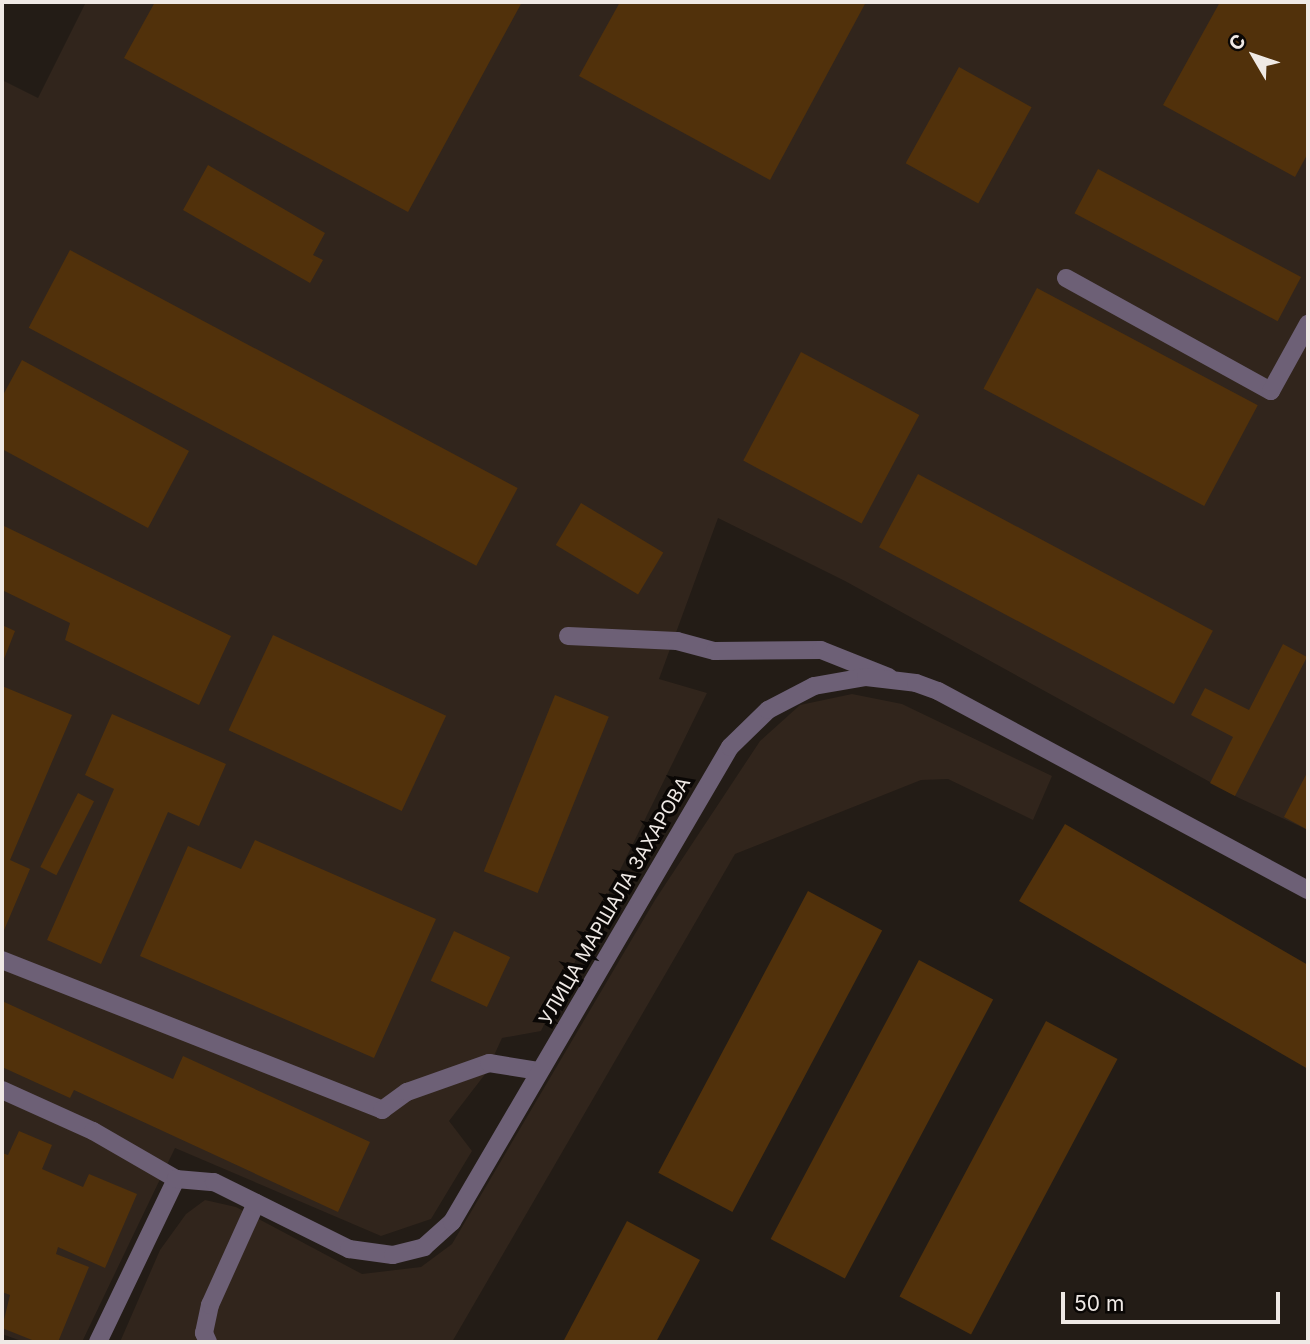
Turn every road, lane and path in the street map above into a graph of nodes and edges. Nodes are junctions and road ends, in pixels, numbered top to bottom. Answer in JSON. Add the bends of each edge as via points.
{"nodes":[{"id":1,"x":1066,"y":278,"type":"dead end"},
{"id":2,"x":1308,"y":324,"type":"edge"},
{"id":3,"x":568,"y":635,"type":"dead end"},
{"id":4,"x":892,"y":678,"type":"junction"},
{"id":5,"x":1308,"y":890,"type":"edge"},
{"id":6,"x":2,"y":960,"type":"edge"},
{"id":7,"x":539,"y":1071,"type":"junction"},
{"id":8,"x":2,"y":1090,"type":"edge"},
{"id":9,"x":176,"y":1179,"type":"junction"},
{"id":10,"x":256,"y":1203,"type":"junction"},
{"id":11,"x":98,"y":1342,"type":"edge"},
{"id":12,"x":208,"y":1342,"type":"edge"}],
"edges":[{"from":1,"to":2,"type":"street","via":[[1271,391]]},
{"from":3,"to":4,"type":"street","via":[[677,641],[715,651],[821,650]]},
{"from":4,"to":5,"type":"street","name":"УЛИЦА МАРШАЛА ЗАХАРОВА","via":[[938,691]]},
{"from":4,"to":7,"type":"street","name":"УЛИЦА МАРШАЛА ЗАХАРОВА","via":[[840,679],[814,686],[768,710],[747,727],[716,770]]},
{"from":6,"to":7,"type":"street","via":[[382,1110],[407,1092],[489,1063]]},
{"from":7,"to":10,"type":"street","name":"УЛИЦА МАРШАЛА ЗАХАРОВА","via":[[452,1222],[424,1247],[393,1255],[349,1249]]},
{"from":8,"to":9,"type":"street","via":[[93,1131]]},
{"from":9,"to":10,"type":"street","name":"УЛИЦА МАРШАЛА ЗАХАРОВА","via":[[214,1182]]},
{"from":9,"to":11,"type":"street"},
{"from":10,"to":12,"type":"street","via":[[209,1304],[204,1333]]}]}
